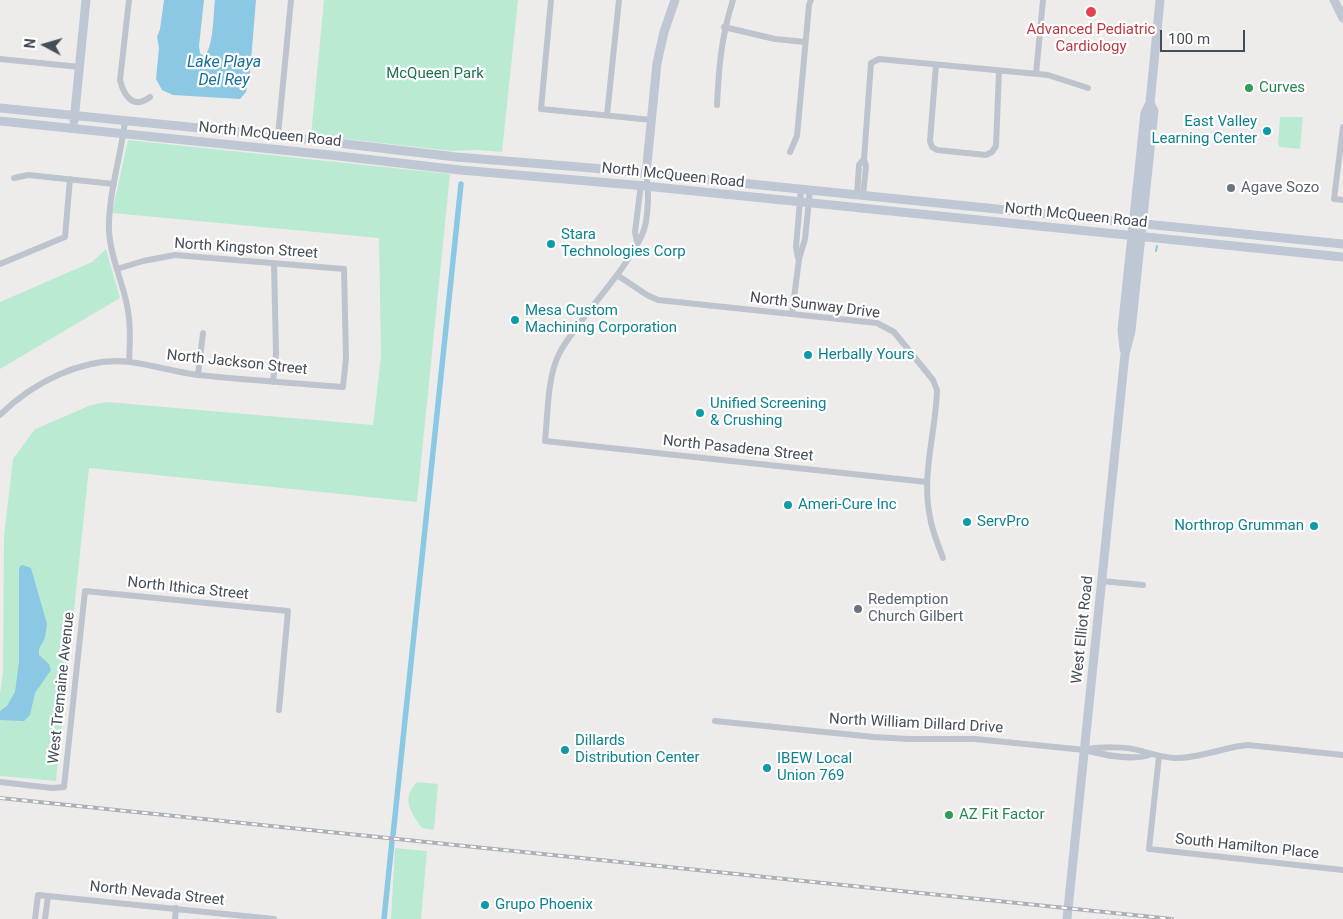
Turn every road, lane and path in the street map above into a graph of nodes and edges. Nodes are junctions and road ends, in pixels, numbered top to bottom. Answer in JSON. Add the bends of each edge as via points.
{"nodes":[{"id":1,"x":86,"y":0,"type":"edge"},
{"id":2,"x":129,"y":0,"type":"edge"},
{"id":3,"x":291,"y":0,"type":"edge"},
{"id":4,"x":551,"y":0,"type":"edge"},
{"id":5,"x":619,"y":0,"type":"edge"},
{"id":6,"x":675,"y":0,"type":"edge"},
{"id":7,"x":733,"y":0,"type":"edge"},
{"id":8,"x":812,"y":0,"type":"edge"},
{"id":9,"x":1043,"y":0,"type":"edge"},
{"id":10,"x":1160,"y":0,"type":"edge"},
{"id":11,"x":1334,"y":0,"type":"edge"},
{"id":12,"x":1342,"y":10,"type":"edge"},
{"id":13,"x":724,"y":27,"type":"junction"},
{"id":14,"x":805,"y":42,"type":"junction"},
{"id":15,"x":0,"y":59,"type":"edge"},
{"id":16,"x":936,"y":65,"type":"junction"},
{"id":17,"x":80,"y":67,"type":"junction"},
{"id":18,"x":999,"y":71,"type":"junction"},
{"id":19,"x":1036,"y":74,"type":"junction"},
{"id":20,"x":1088,"y":88,"type":"dead end"},
{"id":21,"x":150,"y":97,"type":"dead end"},
{"id":22,"x":717,"y":106,"type":"dead end"},
{"id":23,"x":0,"y":108,"type":"edge"},
{"id":24,"x":607,"y":115,"type":"junction"},
{"id":25,"x":74,"y":116,"type":"junction"},
{"id":26,"x":652,"y":120,"type":"junction"},
{"id":27,"x":0,"y":121,"type":"edge"},
{"id":28,"x":125,"y":121,"type":"junction"},
{"id":29,"x":1343,"y":127,"type":"edge"},
{"id":30,"x":73,"y":128,"type":"junction"},
{"id":31,"x":123,"y":134,"type":"junction"},
{"id":32,"x":278,"y":136,"type":"junction"},
{"id":33,"x":331,"y":142,"type":"junction"},
{"id":34,"x":790,"y":152,"type":"dead end"},
{"id":35,"x":330,"y":155,"type":"junction"},
{"id":36,"x":461,"y":158,"type":"junction"},
{"id":37,"x":460,"y":170,"type":"junction"},
{"id":38,"x":646,"y":174,"type":"junction"},
{"id":39,"x":14,"y":178,"type":"dead end"},
{"id":40,"x":70,"y":179,"type":"junction"},
{"id":41,"x":114,"y":184,"type":"junction"},
{"id":42,"x":644,"y":186,"type":"junction"},
{"id":43,"x":806,"y":190,"type":"junction"},
{"id":44,"x":860,"y":195,"type":"junction"},
{"id":45,"x":1343,"y":200,"type":"edge"},
{"id":46,"x":804,"y":202,"type":"junction"},
{"id":47,"x":970,"y":206,"type":"junction"},
{"id":48,"x":968,"y":219,"type":"junction"},
{"id":49,"x":1138,"y":223,"type":"junction"},
{"id":50,"x":1137,"y":236,"type":"junction"},
{"id":51,"x":1286,"y":238,"type":"junction"},
{"id":52,"x":1343,"y":244,"type":"edge"},
{"id":53,"x":1288,"y":251,"type":"junction"},
{"id":54,"x":1343,"y":257,"type":"edge"},
{"id":55,"x":274,"y":263,"type":"junction"},
{"id":56,"x":0,"y":264,"type":"edge"},
{"id":57,"x":117,"y":269,"type":"junction"},
{"id":58,"x":617,"y":275,"type":"junction"},
{"id":59,"x":792,"y":314,"type":"junction"},
{"id":60,"x":203,"y":333,"type":"dead end"},
{"id":61,"x":128,"y":362,"type":"junction"},
{"id":62,"x":198,"y":375,"type":"junction"},
{"id":63,"x":273,"y":382,"type":"junction"},
{"id":64,"x":343,"y":387,"type":"joint"},
{"id":65,"x":0,"y":415,"type":"edge"},
{"id":66,"x":927,"y":482,"type":"junction"},
{"id":67,"x":943,"y":558,"type":"dead end"},
{"id":68,"x":1102,"y":581,"type":"junction"},
{"id":69,"x":1143,"y":585,"type":"dead end"},
{"id":70,"x":85,"y":591,"type":"joint"},
{"id":71,"x":280,"y":710,"type":"dead end"},
{"id":72,"x":715,"y":721,"type":"dead end"},
{"id":73,"x":1085,"y":750,"type":"junction"},
{"id":74,"x":1343,"y":755,"type":"edge"},
{"id":75,"x":1159,"y":756,"type":"junction"},
{"id":76,"x":0,"y":782,"type":"edge"},
{"id":77,"x":1343,"y":870,"type":"edge"},
{"id":78,"x":48,"y":896,"type":"junction"},
{"id":79,"x":176,"y":908,"type":"junction"},
{"id":80,"x":35,"y":919,"type":"edge"},
{"id":81,"x":45,"y":919,"type":"edge"},
{"id":82,"x":175,"y":919,"type":"edge"},
{"id":83,"x":274,"y":919,"type":"edge"},
{"id":84,"x":1067,"y":919,"type":"edge"}],
"edges":[{"from":1,"to":17,"type":"main road"},
{"from":2,"to":21,"type":"street","via":[[120,80],[129,98],[143,102]]},
{"from":3,"to":32,"type":"street"},
{"from":4,"to":24,"type":"street","via":[[541,109]]},
{"from":5,"to":24,"type":"street"},
{"from":6,"to":26,"type":"main road","via":[[660,48]]},
{"from":7,"to":13,"type":"street"},
{"from":8,"to":14,"type":"street"},
{"from":9,"to":19,"type":"street"},
{"from":10,"to":49,"type":"main road","name":"West Elliot Road","via":[[1150,103],[1145,112]]},
{"from":11,"to":12,"type":"main road"},
{"from":13,"to":14,"type":"street","via":[[775,39]]},
{"from":13,"to":22,"type":"street"},
{"from":14,"to":34,"type":"street","via":[[797,136]]},
{"from":15,"to":17,"type":"street"},
{"from":16,"to":18,"type":"street"},
{"from":16,"to":18,"type":"street","via":[[932,146],[937,150],[986,155],[996,146]]},
{"from":16,"to":44,"type":"street","via":[[879,59],[871,63]]},
{"from":17,"to":25,"type":"main road"},
{"from":18,"to":19,"type":"street"},
{"from":19,"to":20,"type":"street"},
{"from":23,"to":25,"type":"main road","name":"North McQueen Road"},
{"from":24,"to":26,"type":"street"},
{"from":25,"to":28,"type":"main road","name":"North McQueen Road"},
{"from":25,"to":30,"type":"main road"},
{"from":26,"to":38,"type":"main road"},
{"from":27,"to":30,"type":"main road","name":"North McQueen Road"},
{"from":28,"to":31,"type":"street"},
{"from":28,"to":32,"type":"main road","name":"North McQueen Road"},
{"from":29,"to":45,"type":"street","via":[[1334,199]]},
{"from":30,"to":31,"type":"main road","name":"North McQueen Road"},
{"from":31,"to":35,"type":"main road","name":"North McQueen Road"},
{"from":31,"to":41,"type":"street"},
{"from":32,"to":33,"type":"main road","name":"North McQueen Road"},
{"from":33,"to":35,"type":"main road"},
{"from":33,"to":36,"type":"main road","name":"North McQueen Road"},
{"from":35,"to":37,"type":"main road","name":"North McQueen Road"},
{"from":36,"to":37,"type":"main road"},
{"from":36,"to":38,"type":"main road","name":"North McQueen Road"},
{"from":37,"to":42,"type":"main road","name":"North McQueen Road"},
{"from":38,"to":42,"type":"street"},
{"from":38,"to":43,"type":"main road","name":"North McQueen Road"},
{"from":39,"to":40,"type":"street","via":[[28,175]]},
{"from":40,"to":41,"type":"street"},
{"from":40,"to":56,"type":"street","via":[[65,237]]},
{"from":41,"to":57,"type":"street","via":[[109,231]]},
{"from":42,"to":46,"type":"main road","name":"North McQueen Road"},
{"from":42,"to":58,"type":"street","via":[[635,232],[637,241]]},
{"from":43,"to":44,"type":"main road","name":"North McQueen Road"},
{"from":43,"to":46,"type":"street"},
{"from":44,"to":47,"type":"main road","name":"North McQueen Road"},
{"from":46,"to":48,"type":"main road","name":"North McQueen Road"},
{"from":46,"to":59,"type":"street","via":[[796,247],[799,260]]},
{"from":47,"to":48,"type":"main road"},
{"from":47,"to":49,"type":"main road","name":"North McQueen Road"},
{"from":48,"to":50,"type":"main road","name":"North McQueen Road"},
{"from":49,"to":50,"type":"main road","name":"West Elliot Road"},
{"from":49,"to":51,"type":"main road","name":"North McQueen Road"},
{"from":50,"to":53,"type":"main road","name":"North McQueen Road"},
{"from":50,"to":68,"type":"main road","name":"West Elliot Road","via":[[1122,330],[1125,354]]},
{"from":51,"to":52,"type":"main road","name":"North McQueen Road"},
{"from":51,"to":53,"type":"main road"},
{"from":53,"to":54,"type":"main road","name":"North McQueen Road"},
{"from":55,"to":57,"type":"street","name":"North Kingston Street","via":[[175,255]]},
{"from":55,"to":63,"type":"street","via":[[276,353]]},
{"from":55,"to":64,"type":"street","name":"North Kingston Street","via":[[344,269],[346,358]]},
{"from":57,"to":61,"type":"street","via":[[127,305]]},
{"from":58,"to":59,"type":"street","name":"North Sunway Drive","via":[[658,300]]},
{"from":58,"to":66,"type":"street","name":"North Pasadena Street","via":[[558,356],[552,376],[545,441]]},
{"from":59,"to":66,"type":"street","name":"North Sunway Drive","via":[[877,323],[894,332],[933,380],[937,390]]},
{"from":60,"to":62,"type":"street"},
{"from":61,"to":62,"type":"street","name":"North Jackson Street"},
{"from":61,"to":65,"type":"street","name":"North Jackson Street","via":[[81,365],[61,373],[11,404]]},
{"from":62,"to":63,"type":"street","name":"North Jackson Street"},
{"from":63,"to":64,"type":"street","name":"North Jackson Street"},
{"from":66,"to":67,"type":"street","name":"North Sunway Drive","via":[[929,516]]},
{"from":68,"to":69,"type":"street"},
{"from":68,"to":73,"type":"main road","name":"West Elliot Road"},
{"from":70,"to":71,"type":"street","name":"North Ithica Street","via":[[288,611]]},
{"from":70,"to":76,"type":"street","name":"West Tremaine Avenue","via":[[64,787]]},
{"from":72,"to":73,"type":"street","name":"North William Dillard Drive","via":[[874,737],[974,739]]},
{"from":73,"to":75,"type":"street","name":"North William Dillard Drive","via":[[1100,747],[1140,750]]},
{"from":73,"to":84,"type":"main road","name":"West Elliot Road"},
{"from":74,"to":75,"type":"street","name":"North William Dillard Drive","via":[[1248,745],[1187,757]]},
{"from":75,"to":77,"type":"street","name":"South Hamilton Place","via":[[1149,849]]},
{"from":78,"to":79,"type":"street","name":"North Nevada Street"},
{"from":78,"to":80,"type":"street","name":"North Nevada Street","via":[[38,895]]},
{"from":78,"to":81,"type":"street"},
{"from":79,"to":82,"type":"street"},
{"from":79,"to":83,"type":"street","name":"North Nevada Street"}]}
